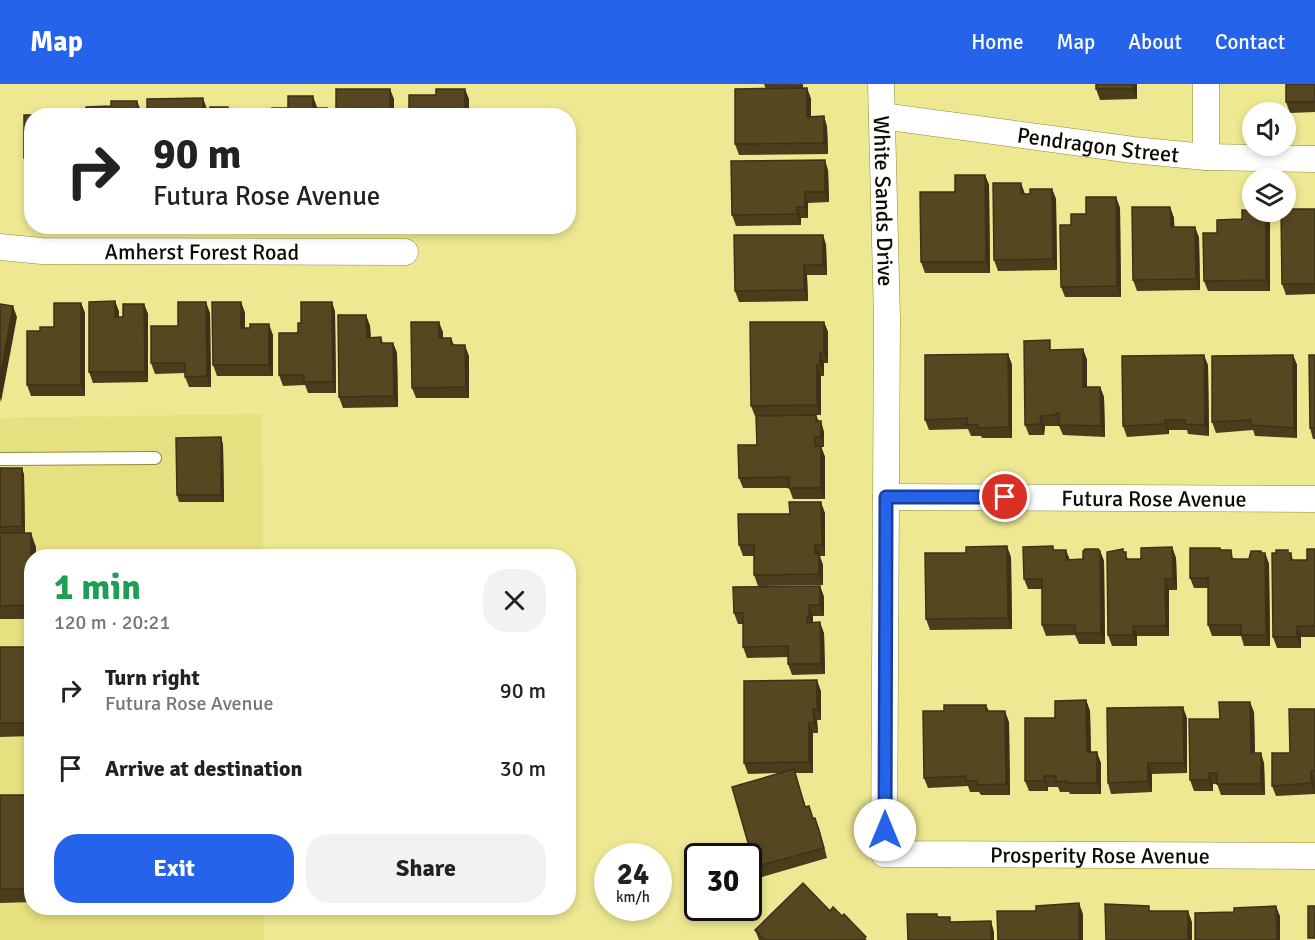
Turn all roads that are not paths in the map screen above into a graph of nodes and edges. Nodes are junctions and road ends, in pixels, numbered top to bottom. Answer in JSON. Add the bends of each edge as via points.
{"nodes":[{"id":1,"x":881,"y":84,"type":"edge"},
{"id":2,"x":1206,"y":84,"type":"edge"},
{"id":3,"x":882,"y":116,"type":"junction"},
{"id":4,"x":1206,"y":157,"type":"junction"},
{"id":5,"x":1315,"y":159,"type":"edge"},
{"id":6,"x":0,"y":247,"type":"edge"},
{"id":7,"x":405,"y":252,"type":"dead end"},
{"id":8,"x":155,"y":458,"type":"dead end"},
{"id":9,"x":0,"y":459,"type":"edge"},
{"id":10,"x":886,"y":497,"type":"junction"},
{"id":11,"x":1315,"y":499,"type":"edge"},
{"id":12,"x":884,"y":854,"type":"joint"},
{"id":13,"x":1315,"y":856,"type":"edge"}],
"edges":[{"from":1,"to":3,"type":"street","name":"White Sands Drive"},
{"from":2,"to":4,"type":"street"},
{"from":3,"to":4,"type":"street","name":"Pendragon Street"},
{"from":3,"to":10,"type":"street","name":"White Sands Drive"},
{"from":4,"to":5,"type":"street","name":"Pendragon Street"},
{"from":6,"to":7,"type":"street","name":"Amherst Forest Road","via":[[42,251]]},
{"from":8,"to":9,"type":"lane"},
{"from":10,"to":11,"type":"street","name":"Futura Rose Avenue"},
{"from":10,"to":12,"type":"street","name":"White Sands Drive"},
{"from":12,"to":13,"type":"street","name":"Prosperity Rose Avenue"}]}
